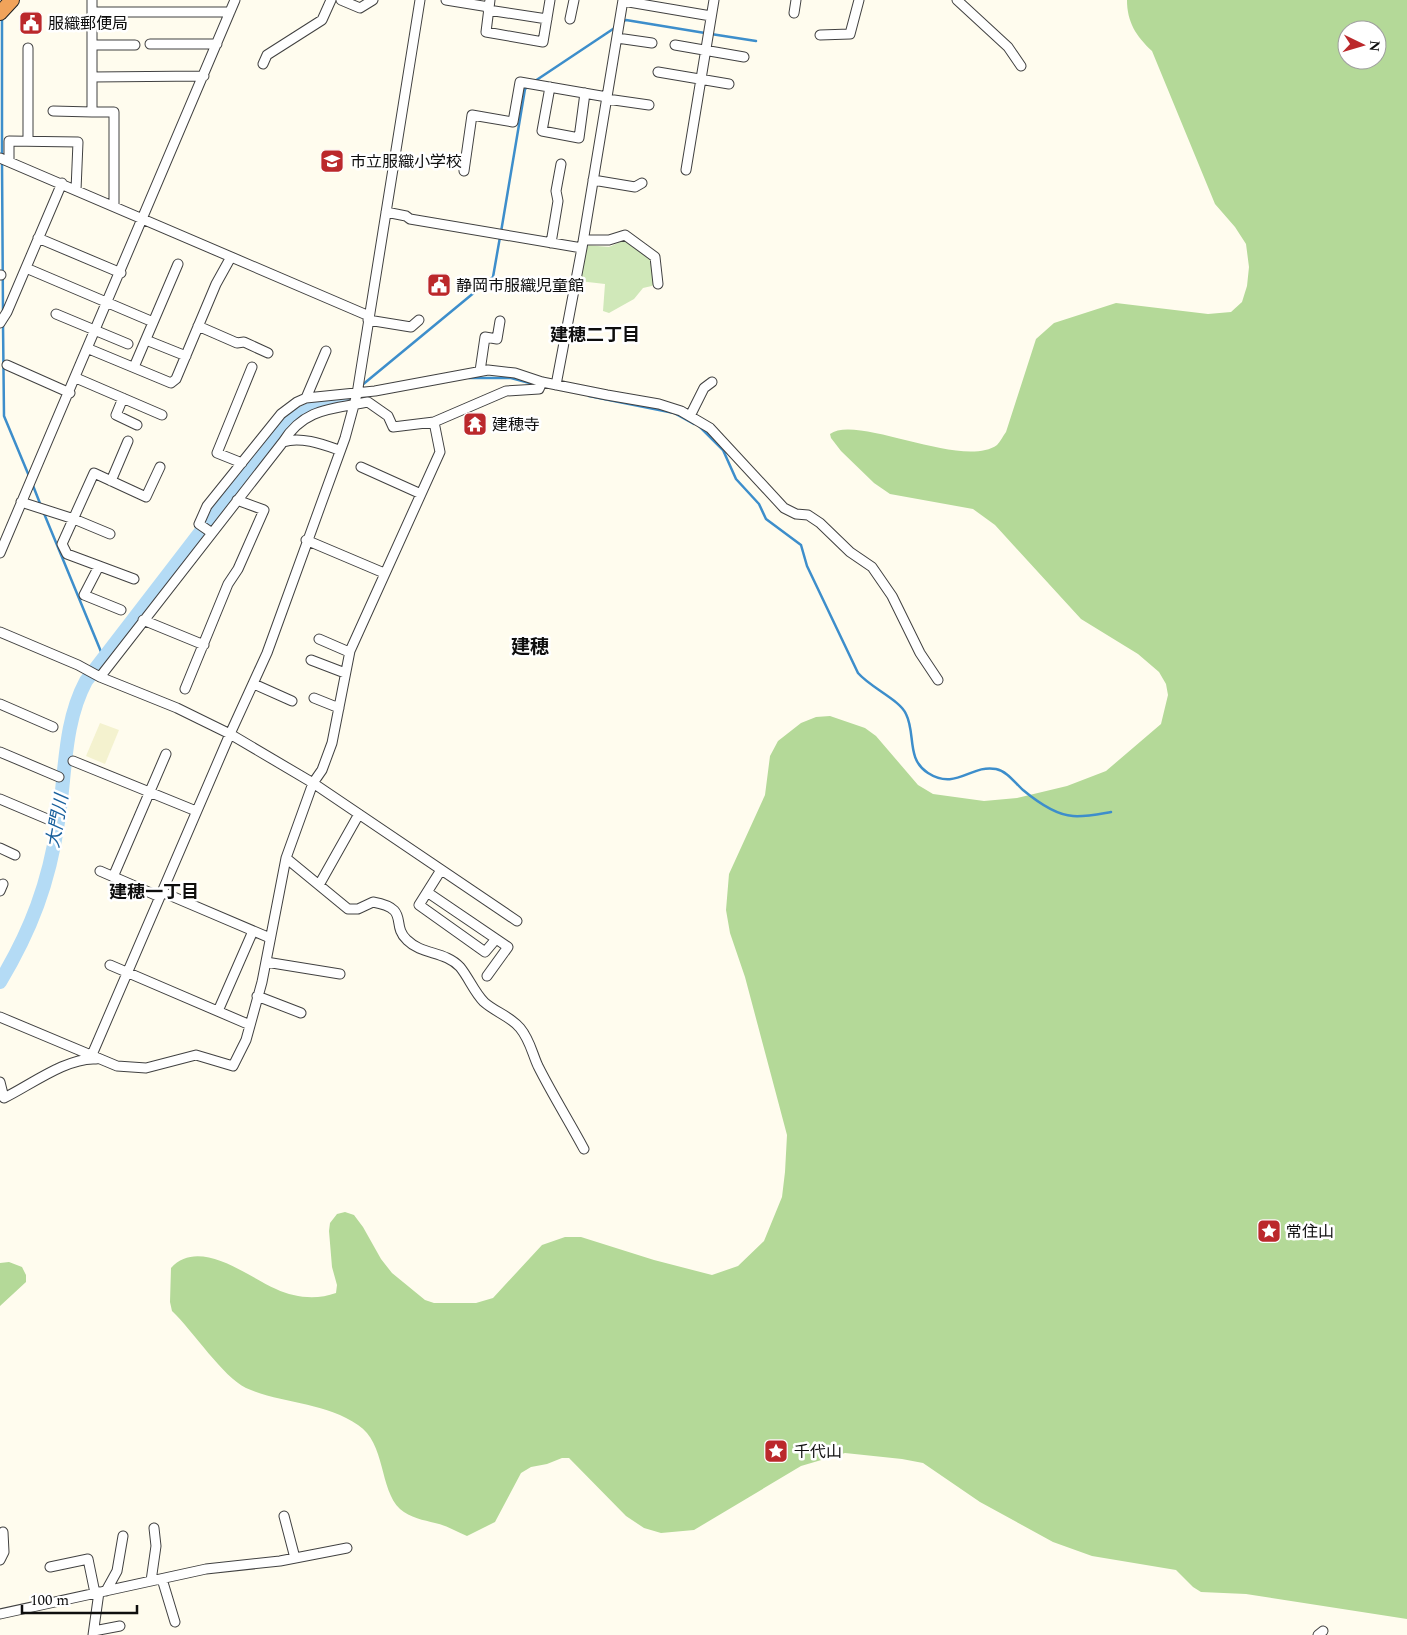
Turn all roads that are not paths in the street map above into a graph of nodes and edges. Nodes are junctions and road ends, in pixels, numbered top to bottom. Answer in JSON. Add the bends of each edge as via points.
{"nodes":[{"id":1,"x":12,"y":0,"type":"edge"},
{"id":2,"x":92,"y":0,"type":"edge"},
{"id":3,"x":236,"y":0,"type":"edge"},
{"id":4,"x":331,"y":0,"type":"edge"},
{"id":5,"x":341,"y":0,"type":"edge"},
{"id":6,"x":374,"y":0,"type":"edge"},
{"id":7,"x":420,"y":0,"type":"edge"},
{"id":8,"x":446,"y":0,"type":"edge"},
{"id":9,"x":550,"y":0,"type":"edge"},
{"id":10,"x":574,"y":0,"type":"edge"},
{"id":11,"x":714,"y":0,"type":"edge"},
{"id":12,"x":796,"y":0,"type":"edge"},
{"id":13,"x":859,"y":0,"type":"edge"},
{"id":14,"x":957,"y":0,"type":"edge"},
{"id":15,"x":623,"y":1,"type":"edge"},
{"id":16,"x":489,"y":6,"type":"edge"},
{"id":17,"x":92,"y":12,"type":"junction"},
{"id":18,"x":230,"y":12,"type":"junction"},
{"id":19,"x":0,"y":13,"type":"edge"},
{"id":20,"x":794,"y":13,"type":"dead end"},
{"id":21,"x":711,"y":16,"type":"junction"},
{"id":22,"x":547,"y":19,"type":"junction"},
{"id":23,"x":570,"y":20,"type":"dead end"},
{"id":24,"x":820,"y":35,"type":"dead end"},
{"id":25,"x":617,"y":38,"type":"junction"},
{"id":26,"x":652,"y":43,"type":"dead end"},
{"id":27,"x":150,"y":44,"type":"dead end"},
{"id":28,"x":217,"y":44,"type":"junction"},
{"id":29,"x":92,"y":45,"type":"junction"},
{"id":30,"x":135,"y":45,"type":"dead end"},
{"id":31,"x":675,"y":45,"type":"dead end"},
{"id":32,"x":28,"y":48,"type":"dead end"},
{"id":33,"x":706,"y":50,"type":"junction"},
{"id":34,"x":744,"y":57,"type":"dead end"},
{"id":35,"x":263,"y":64,"type":"dead end"},
{"id":36,"x":1021,"y":66,"type":"dead end"},
{"id":37,"x":658,"y":72,"type":"dead end"},
{"id":38,"x":204,"y":76,"type":"junction"},
{"id":39,"x":92,"y":77,"type":"junction"},
{"id":40,"x":701,"y":79,"type":"junction"},
{"id":41,"x":729,"y":84,"type":"dead end"},
{"id":42,"x":550,"y":87,"type":"junction"},
{"id":43,"x":586,"y":93,"type":"junction"},
{"id":44,"x":607,"y":98,"type":"junction"},
{"id":45,"x":649,"y":106,"type":"dead end"},
{"id":46,"x":53,"y":111,"type":"dead end"},
{"id":47,"x":92,"y":112,"type":"junction"},
{"id":48,"x":28,"y":141,"type":"junction"},
{"id":49,"x":4,"y":160,"type":"edge"},
{"id":50,"x":561,"y":164,"type":"dead end"},
{"id":51,"x":686,"y":170,"type":"dead end"},
{"id":52,"x":464,"y":171,"type":"dead end"},
{"id":53,"x":594,"y":180,"type":"junction"},
{"id":54,"x":62,"y":183,"type":"junction"},
{"id":55,"x":642,"y":183,"type":"dead end"},
{"id":56,"x":76,"y":190,"type":"junction"},
{"id":57,"x":114,"y":206,"type":"junction"},
{"id":58,"x":386,"y":212,"type":"junction"},
{"id":59,"x":144,"y":220,"type":"junction"},
{"id":60,"x":38,"y":238,"type":"junction"},
{"id":61,"x":551,"y":243,"type":"junction"},
{"id":62,"x":583,"y":244,"type":"junction"},
{"id":63,"x":231,"y":257,"type":"junction"},
{"id":64,"x":178,"y":264,"type":"dead end"},
{"id":65,"x":26,"y":268,"type":"junction"},
{"id":66,"x":121,"y":273,"type":"junction"},
{"id":67,"x":658,"y":284,"type":"dead end"},
{"id":68,"x":108,"y":302,"type":"junction"},
{"id":69,"x":3,"y":310,"type":"edge"},
{"id":70,"x":56,"y":314,"type":"dead end"},
{"id":71,"x":369,"y":318,"type":"junction"},
{"id":72,"x":419,"y":320,"type":"dead end"},
{"id":73,"x":500,"y":321,"type":"dead end"},
{"id":74,"x":153,"y":322,"type":"junction"},
{"id":75,"x":0,"y":323,"type":"edge"},
{"id":76,"x":198,"y":326,"type":"junction"},
{"id":77,"x":96,"y":331,"type":"junction"},
{"id":78,"x":146,"y":340,"type":"junction"},
{"id":79,"x":128,"y":344,"type":"dead end"},
{"id":80,"x":89,"y":348,"type":"junction"},
{"id":81,"x":326,"y":351,"type":"dead end"},
{"id":82,"x":268,"y":353,"type":"dead end"},
{"id":83,"x":186,"y":356,"type":"junction"},
{"id":84,"x":7,"y":365,"type":"dead end"},
{"id":85,"x":134,"y":367,"type":"junction"},
{"id":86,"x":252,"y":367,"type":"dead end"},
{"id":87,"x":480,"y":371,"type":"junction"},
{"id":88,"x":76,"y":378,"type":"junction"},
{"id":89,"x":542,"y":382,"type":"junction"},
{"id":90,"x":712,"y":382,"type":"dead end"},
{"id":91,"x":556,"y":385,"type":"junction"},
{"id":92,"x":70,"y":393,"type":"junction"},
{"id":93,"x":357,"y":394,"type":"junction"},
{"id":94,"x":123,"y":398,"type":"junction"},
{"id":95,"x":306,"y":398,"type":"junction"},
{"id":96,"x":354,"y":405,"type":"junction"},
{"id":97,"x":162,"y":415,"type":"dead end"},
{"id":98,"x":690,"y":416,"type":"junction"},
{"id":99,"x":434,"y":422,"type":"junction"},
{"id":100,"x":137,"y":425,"type":"dead end"},
{"id":101,"x":128,"y":441,"type":"dead end"},
{"id":102,"x":283,"y":442,"type":"junction"},
{"id":103,"x":339,"y":450,"type":"junction"},
{"id":104,"x":242,"y":463,"type":"junction"},
{"id":105,"x":160,"y":466,"type":"dead end"},
{"id":106,"x":361,"y":467,"type":"dead end"},
{"id":107,"x":111,"y":481,"type":"junction"},
{"id":108,"x":421,"y":494,"type":"junction"},
{"id":109,"x":237,"y":500,"type":"junction"},
{"id":110,"x":21,"y":502,"type":"junction"},
{"id":111,"x":74,"y":519,"type":"junction"},
{"id":112,"x":212,"y":533,"type":"junction"},
{"id":113,"x":110,"y":534,"type":"dead end"},
{"id":114,"x":306,"y":540,"type":"junction"},
{"id":115,"x":0,"y":554,"type":"edge"},
{"id":116,"x":99,"y":566,"type":"junction"},
{"id":117,"x":384,"y":573,"type":"junction"},
{"id":118,"x":134,"y":579,"type":"dead end"},
{"id":119,"x":121,"y":610,"type":"dead end"},
{"id":120,"x":144,"y":620,"type":"junction"},
{"id":121,"x":0,"y":632,"type":"edge"},
{"id":122,"x":319,"y":639,"type":"dead end"},
{"id":123,"x":204,"y":645,"type":"junction"},
{"id":124,"x":349,"y":652,"type":"junction"},
{"id":125,"x":311,"y":660,"type":"dead end"},
{"id":126,"x":345,"y":673,"type":"junction"},
{"id":127,"x":100,"y":677,"type":"junction"},
{"id":128,"x":938,"y":680,"type":"dead end"},
{"id":129,"x":254,"y":684,"type":"junction"},
{"id":130,"x":185,"y":689,"type":"dead end"},
{"id":131,"x":314,"y":698,"type":"dead end"},
{"id":132,"x":292,"y":701,"type":"dead end"},
{"id":133,"x":0,"y":704,"type":"edge"},
{"id":134,"x":339,"y":708,"type":"junction"},
{"id":135,"x":54,"y":727,"type":"dead end"},
{"id":136,"x":230,"y":734,"type":"junction"},
{"id":137,"x":0,"y":752,"type":"edge"},
{"id":138,"x":166,"y":754,"type":"dead end"},
{"id":139,"x":73,"y":761,"type":"dead end"},
{"id":140,"x":59,"y":777,"type":"dead end"},
{"id":141,"x":312,"y":783,"type":"junction"},
{"id":142,"x":149,"y":792,"type":"junction"},
{"id":143,"x":0,"y":799,"type":"edge"},
{"id":144,"x":196,"y":812,"type":"junction"},
{"id":145,"x":358,"y":814,"type":"junction"},
{"id":146,"x":52,"y":821,"type":"dead end"},
{"id":147,"x":0,"y":848,"type":"edge"},
{"id":148,"x":15,"y":854,"type":"dead end"},
{"id":149,"x":286,"y":858,"type":"junction"},
{"id":150,"x":441,"y":870,"type":"junction"},
{"id":151,"x":100,"y":871,"type":"dead end"},
{"id":152,"x":113,"y":877,"type":"junction"},
{"id":153,"x":319,"y":885,"type":"junction"},
{"id":154,"x":427,"y":892,"type":"junction"},
{"id":155,"x":161,"y":894,"type":"junction"},
{"id":156,"x":517,"y":921,"type":"dead end"},
{"id":157,"x":253,"y":931,"type":"junction"},
{"id":158,"x":270,"y":938,"type":"junction"},
{"id":159,"x":496,"y":939,"type":"junction"},
{"id":160,"x":266,"y":962,"type":"junction"},
{"id":161,"x":110,"y":964,"type":"dead end"},
{"id":162,"x":127,"y":973,"type":"junction"},
{"id":163,"x":340,"y":974,"type":"dead end"},
{"id":164,"x":486,"y":976,"type":"dead end"},
{"id":165,"x":257,"y":996,"type":"junction"},
{"id":166,"x":218,"y":1011,"type":"junction"},
{"id":167,"x":301,"y":1013,"type":"dead end"},
{"id":168,"x":0,"y":1017,"type":"edge"},
{"id":169,"x":250,"y":1025,"type":"junction"},
{"id":170,"x":95,"y":1058,"type":"junction"},
{"id":171,"x":0,"y":1082,"type":"edge"},
{"id":172,"x":584,"y":1149,"type":"dead end"},
{"id":173,"x":284,"y":1516,"type":"dead end"},
{"id":174,"x":154,"y":1528,"type":"dead end"},
{"id":175,"x":3,"y":1532,"type":"dead end"},
{"id":176,"x":123,"y":1536,"type":"dead end"},
{"id":177,"x":347,"y":1548,"type":"dead end"},
{"id":178,"x":295,"y":1558,"type":"junction"},
{"id":179,"x":0,"y":1560,"type":"edge"},
{"id":180,"x":50,"y":1567,"type":"dead end"},
{"id":181,"x":162,"y":1579,"type":"junction"},
{"id":182,"x":151,"y":1581,"type":"junction"},
{"id":183,"x":100,"y":1592,"type":"junction"},
{"id":184,"x":0,"y":1614,"type":"edge"},
{"id":185,"x":174,"y":1622,"type":"dead end"},
{"id":186,"x":120,"y":1626,"type":"dead end"},
{"id":187,"x":94,"y":1633,"type":"edge"}],
"edges":[{"from":1,"to":19,"type":"highway"},
{"from":2,"to":17,"type":"street"},
{"from":3,"to":18,"type":"street"},
{"from":4,"to":35,"type":"street","via":[[322,20],[267,55]]},
{"from":5,"to":6,"type":"street","via":[[360,8]]},
{"from":7,"to":58,"type":"street"},
{"from":8,"to":16,"type":"street"},
{"from":9,"to":22,"type":"street"},
{"from":10,"to":23,"type":"street"},
{"from":11,"to":21,"type":"street"},
{"from":12,"to":20,"type":"street"},
{"from":13,"to":24,"type":"street","via":[[850,34]]},
{"from":14,"to":36,"type":"street","via":[[1008,47]]},
{"from":15,"to":21,"type":"street"},
{"from":15,"to":25,"type":"street"},
{"from":16,"to":22,"type":"street"},
{"from":16,"to":22,"type":"street","via":[[486,32],[543,42]]},
{"from":17,"to":18,"type":"street"},
{"from":17,"to":29,"type":"street"},
{"from":18,"to":28,"type":"street"},
{"from":21,"to":33,"type":"street"},
{"from":25,"to":26,"type":"street"},
{"from":25,"to":44,"type":"street"},
{"from":27,"to":28,"type":"street"},
{"from":28,"to":38,"type":"street"},
{"from":29,"to":30,"type":"street"},
{"from":29,"to":39,"type":"street"},
{"from":31,"to":33,"type":"street"},
{"from":32,"to":48,"type":"street"},
{"from":33,"to":34,"type":"street"},
{"from":33,"to":40,"type":"street"},
{"from":37,"to":40,"type":"street"},
{"from":38,"to":39,"type":"street"},
{"from":38,"to":59,"type":"street"},
{"from":39,"to":47,"type":"street"},
{"from":40,"to":41,"type":"street"},
{"from":40,"to":51,"type":"street"},
{"from":42,"to":43,"type":"street"},
{"from":42,"to":43,"type":"street","via":[[542,132],[579,138]]},
{"from":42,"to":52,"type":"street","via":[[520,82],[513,122],[472,115]]},
{"from":43,"to":44,"type":"street"},
{"from":44,"to":45,"type":"street"},
{"from":44,"to":53,"type":"street"},
{"from":46,"to":47,"type":"street"},
{"from":47,"to":57,"type":"street","via":[[114,112]]},
{"from":48,"to":49,"type":"street","via":[[9,141]]},
{"from":48,"to":56,"type":"street","via":[[78,142]]},
{"from":49,"to":54,"type":"street"},
{"from":50,"to":61,"type":"street"},
{"from":53,"to":55,"type":"street","via":[[635,187]]},
{"from":53,"to":62,"type":"street"},
{"from":54,"to":56,"type":"street"},
{"from":54,"to":60,"type":"street"},
{"from":56,"to":57,"type":"street"},
{"from":57,"to":59,"type":"street"},
{"from":58,"to":61,"type":"street"},
{"from":58,"to":71,"type":"street"},
{"from":59,"to":63,"type":"street"},
{"from":59,"to":66,"type":"street"},
{"from":60,"to":65,"type":"street"},
{"from":60,"to":66,"type":"street"},
{"from":61,"to":62,"type":"street"},
{"from":62,"to":67,"type":"street","via":[[625,235],[655,257]]},
{"from":62,"to":91,"type":"street"},
{"from":63,"to":71,"type":"street"},
{"from":63,"to":76,"type":"street"},
{"from":64,"to":74,"type":"street"},
{"from":65,"to":68,"type":"street"},
{"from":65,"to":69,"type":"street"},
{"from":66,"to":68,"type":"street"},
{"from":68,"to":74,"type":"street"},
{"from":68,"to":77,"type":"street"},
{"from":69,"to":75,"type":"street"},
{"from":70,"to":77,"type":"street"},
{"from":71,"to":72,"type":"street","via":[[411,327]]},
{"from":71,"to":93,"type":"street"},
{"from":73,"to":87,"type":"street","via":[[497,340],[485,338]]},
{"from":74,"to":78,"type":"street"},
{"from":76,"to":82,"type":"street"},
{"from":76,"to":83,"type":"street"},
{"from":77,"to":79,"type":"street"},
{"from":77,"to":80,"type":"street"},
{"from":78,"to":83,"type":"street"},
{"from":78,"to":85,"type":"street"},
{"from":80,"to":85,"type":"street"},
{"from":80,"to":88,"type":"street"},
{"from":81,"to":95,"type":"street"},
{"from":83,"to":85,"type":"street","via":[[176,380],[171,383]]},
{"from":84,"to":92,"type":"street"},
{"from":86,"to":104,"type":"street","via":[[217,453]]},
{"from":87,"to":89,"type":"street","via":[[515,373]]},
{"from":87,"to":93,"type":"street"},
{"from":88,"to":92,"type":"street"},
{"from":88,"to":94,"type":"street"},
{"from":89,"to":91,"type":"street"},
{"from":89,"to":99,"type":"street","via":[[539,389],[506,391]]},
{"from":90,"to":98,"type":"street","via":[[704,388]]},
{"from":91,"to":98,"type":"street","via":[[659,404]]},
{"from":92,"to":110,"type":"street"},
{"from":93,"to":95,"type":"street"},
{"from":93,"to":96,"type":"street"},
{"from":94,"to":97,"type":"street"},
{"from":94,"to":100,"type":"street","via":[[116,415]]},
{"from":95,"to":104,"type":"street","via":[[281,414]]},
{"from":96,"to":99,"type":"street","via":[[368,402],[388,416],[393,427]]},
{"from":96,"to":102,"type":"street","via":[[314,413],[302,419]]},
{"from":96,"to":103,"type":"street"},
{"from":98,"to":128,"type":"street","via":[[710,428],[784,508],[820,522],[850,552],[872,568],[892,596]]},
{"from":99,"to":108,"type":"street","via":[[440,452]]},
{"from":101,"to":107,"type":"street"},
{"from":102,"to":103,"type":"street","via":[[318,443]]},
{"from":102,"to":109,"type":"street"},
{"from":103,"to":114,"type":"street"},
{"from":104,"to":112,"type":"street","via":[[207,506],[199,524]]},
{"from":105,"to":107,"type":"street","via":[[146,498]]},
{"from":106,"to":108,"type":"street"},
{"from":107,"to":111,"type":"street","via":[[94,473]]},
{"from":108,"to":117,"type":"street"},
{"from":109,"to":112,"type":"street"},
{"from":109,"to":123,"type":"street","via":[[264,510],[228,584]]},
{"from":110,"to":111,"type":"street"},
{"from":110,"to":115,"type":"street"},
{"from":111,"to":113,"type":"street"},
{"from":111,"to":116,"type":"street","via":[[62,544],[67,554]]},
{"from":112,"to":120,"type":"street"},
{"from":114,"to":117,"type":"street"},
{"from":114,"to":129,"type":"street"},
{"from":116,"to":118,"type":"street"},
{"from":116,"to":119,"type":"street","via":[[84,595]]},
{"from":117,"to":124,"type":"street"},
{"from":120,"to":123,"type":"street"},
{"from":120,"to":127,"type":"street"},
{"from":121,"to":127,"type":"street"},
{"from":122,"to":124,"type":"street"},
{"from":123,"to":130,"type":"street"},
{"from":124,"to":126,"type":"street"},
{"from":125,"to":126,"type":"street"},
{"from":126,"to":134,"type":"street"},
{"from":127,"to":136,"type":"street","via":[[177,708]]},
{"from":129,"to":132,"type":"street"},
{"from":129,"to":136,"type":"street"},
{"from":131,"to":134,"type":"street"},
{"from":133,"to":135,"type":"street"},
{"from":134,"to":141,"type":"street","via":[[327,758]]},
{"from":136,"to":141,"type":"street"},
{"from":136,"to":144,"type":"street"},
{"from":137,"to":140,"type":"street"},
{"from":138,"to":142,"type":"street"},
{"from":139,"to":142,"type":"street"},
{"from":141,"to":145,"type":"street"},
{"from":141,"to":149,"type":"street"},
{"from":142,"to":144,"type":"street"},
{"from":142,"to":152,"type":"street"},
{"from":143,"to":146,"type":"street"},
{"from":144,"to":155,"type":"street"},
{"from":145,"to":150,"type":"street"},
{"from":145,"to":153,"type":"street"},
{"from":147,"to":148,"type":"street"},
{"from":149,"to":153,"type":"street"},
{"from":149,"to":158,"type":"street"},
{"from":150,"to":154,"type":"street"},
{"from":150,"to":156,"type":"street"},
{"from":151,"to":152,"type":"street"},
{"from":152,"to":155,"type":"street"},
{"from":153,"to":172,"type":"street","via":[[348,909],[358,910],[373,902],[395,909],[406,939],[419,950],[441,954],[460,967],[484,1001],[511,1019],[530,1043],[537,1064]]},
{"from":154,"to":159,"type":"street"},
{"from":154,"to":159,"type":"street","via":[[419,905],[486,952]]},
{"from":155,"to":157,"type":"street"},
{"from":155,"to":162,"type":"street"},
{"from":157,"to":158,"type":"street"},
{"from":157,"to":166,"type":"street"},
{"from":158,"to":160,"type":"street"},
{"from":159,"to":164,"type":"street","via":[[508,947]]},
{"from":160,"to":163,"type":"street"},
{"from":160,"to":165,"type":"street"},
{"from":161,"to":162,"type":"street"},
{"from":162,"to":166,"type":"street"},
{"from":162,"to":170,"type":"street"},
{"from":165,"to":167,"type":"street"},
{"from":165,"to":169,"type":"street"},
{"from":166,"to":169,"type":"street"},
{"from":168,"to":170,"type":"street"},
{"from":169,"to":170,"type":"street","via":[[233,1066],[196,1056],[146,1068],[116,1066]]},
{"from":170,"to":171,"type":"street","via":[[46,1074],[4,1098]]},
{"from":173,"to":178,"type":"street"},
{"from":174,"to":182,"type":"street","via":[[156,1546]]},
{"from":175,"to":179,"type":"street","via":[[4,1552]]},
{"from":176,"to":183,"type":"street","via":[[117,1571]]},
{"from":177,"to":178,"type":"street"},
{"from":178,"to":181,"type":"street","via":[[206,1569]]},
{"from":180,"to":183,"type":"street","via":[[88,1559]]},
{"from":181,"to":182,"type":"street"},
{"from":181,"to":185,"type":"street"},
{"from":182,"to":183,"type":"street"},
{"from":183,"to":184,"type":"street"},
{"from":183,"to":187,"type":"street"},
{"from":186,"to":187,"type":"street"}]}
